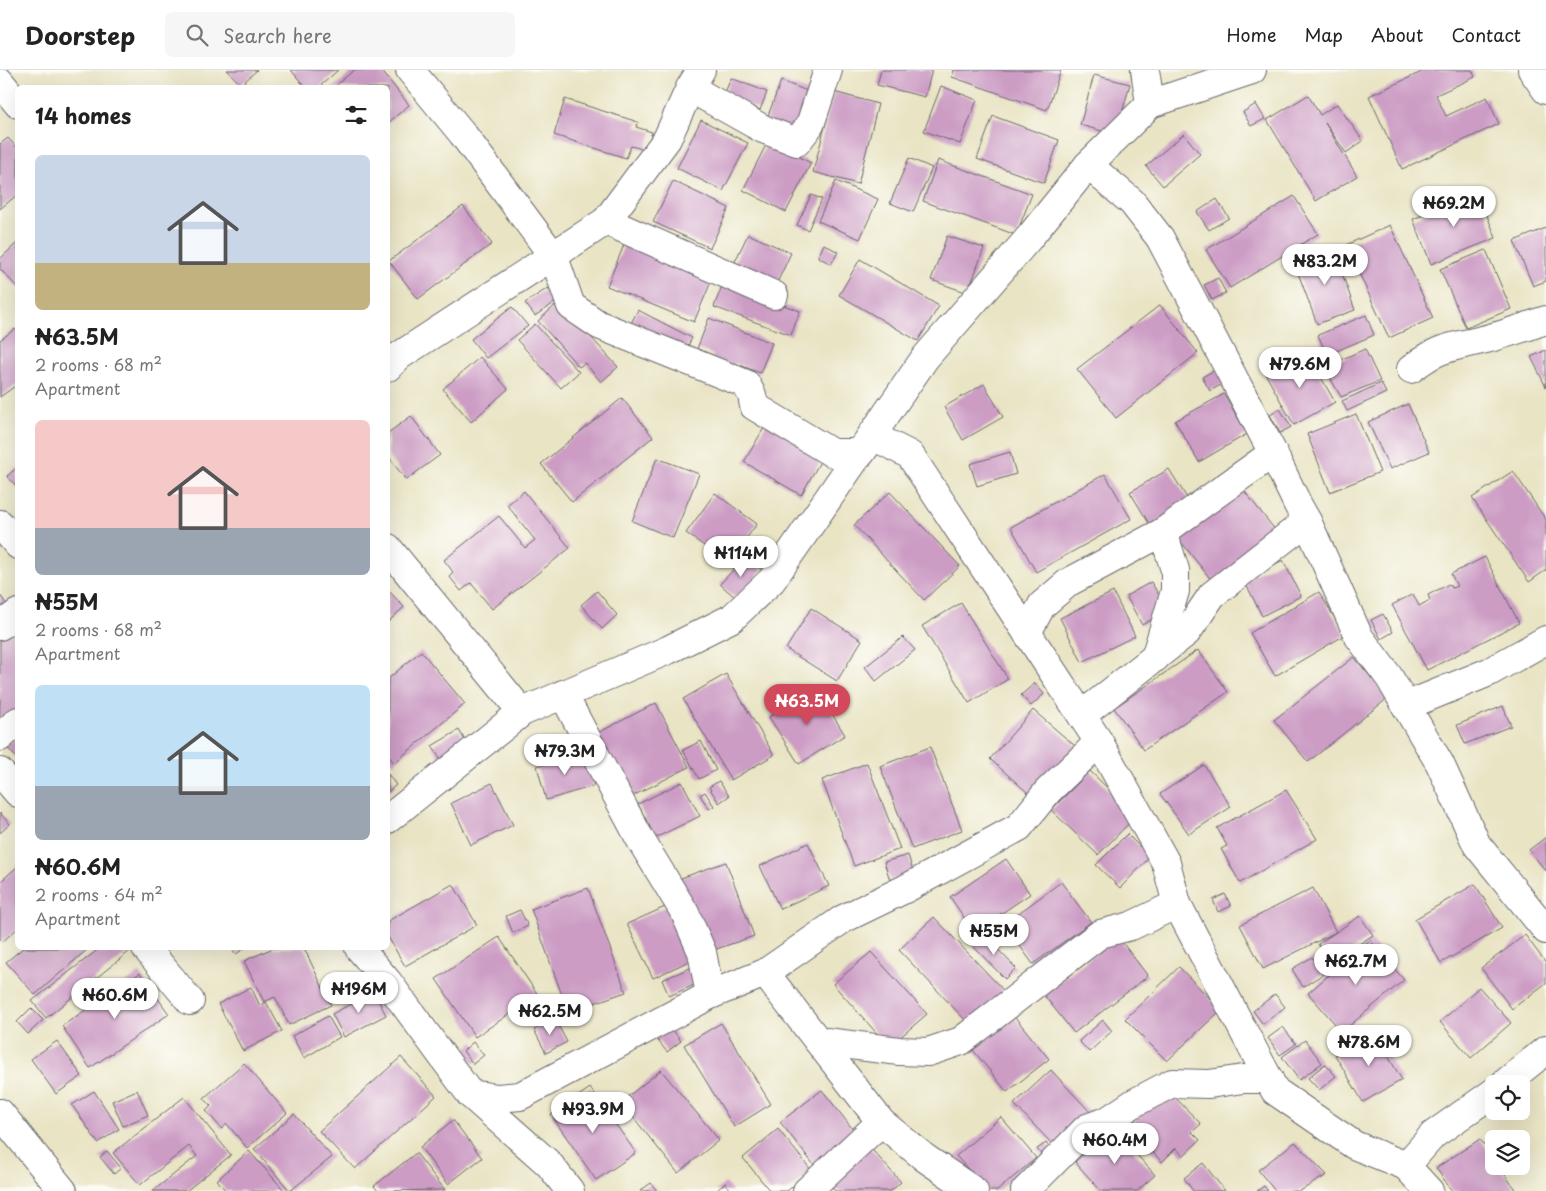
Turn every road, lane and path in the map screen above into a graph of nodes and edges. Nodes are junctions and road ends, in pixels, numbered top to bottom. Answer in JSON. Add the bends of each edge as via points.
{"nodes":[{"id":1,"x":410,"y":70,"type":"edge"},
{"id":2,"x":828,"y":70,"type":"edge"},
{"id":3,"x":1145,"y":70,"type":"edge"},
{"id":4,"x":1252,"y":70,"type":"edge"},
{"id":5,"x":1532,"y":70,"type":"edge"},
{"id":6,"x":696,"y":79,"type":"edge"},
{"id":7,"x":0,"y":82,"type":"edge"},
{"id":8,"x":1546,"y":90,"type":"edge"},
{"id":9,"x":15,"y":100,"type":"edge"},
{"id":10,"x":1150,"y":104,"type":"junction"},
{"id":11,"x":1088,"y":165,"type":"junction"},
{"id":12,"x":606,"y":221,"type":"junction"},
{"id":13,"x":554,"y":257,"type":"junction"},
{"id":14,"x":774,"y":295,"type":"dead end"},
{"id":15,"x":1546,"y":320,"type":"edge"},
{"id":16,"x":390,"y":365,"type":"edge"},
{"id":17,"x":1411,"y":369,"type":"dead end"},
{"id":18,"x":873,"y":436,"type":"junction"},
{"id":19,"x":1273,"y":453,"type":"junction"},
{"id":20,"x":1308,"y":520,"type":"junction"},
{"id":21,"x":0,"y":524,"type":"edge"},
{"id":22,"x":1163,"y":532,"type":"junction"},
{"id":23,"x":15,"y":541,"type":"edge"},
{"id":24,"x":390,"y":550,"type":"edge"},
{"id":25,"x":15,"y":615,"type":"edge"},
{"id":26,"x":0,"y":626,"type":"edge"},
{"id":27,"x":1027,"y":633,"type":"junction"},
{"id":28,"x":1546,"y":640,"type":"edge"},
{"id":29,"x":1155,"y":658,"type":"junction"},
{"id":30,"x":563,"y":694,"type":"junction"},
{"id":31,"x":1406,"y":706,"type":"junction"},
{"id":32,"x":522,"y":712,"type":"junction"},
{"id":33,"x":1082,"y":715,"type":"junction"},
{"id":34,"x":15,"y":724,"type":"edge"},
{"id":35,"x":0,"y":737,"type":"edge"},
{"id":36,"x":1100,"y":742,"type":"junction"},
{"id":37,"x":0,"y":772,"type":"edge"},
{"id":38,"x":15,"y":790,"type":"edge"},
{"id":39,"x":390,"y":817,"type":"edge"},
{"id":40,"x":1177,"y":904,"type":"junction"},
{"id":41,"x":1546,"y":930,"type":"edge"},
{"id":42,"x":148,"y":950,"type":"edge"},
{"id":43,"x":361,"y":950,"type":"edge"},
{"id":44,"x":765,"y":973,"type":"junction"},
{"id":45,"x":710,"y":995,"type":"junction"},
{"id":46,"x":190,"y":1001,"type":"dead end"},
{"id":47,"x":818,"y":1042,"type":"junction"},
{"id":48,"x":1546,"y":1050,"type":"edge"},
{"id":49,"x":1515,"y":1075,"type":"edge"},
{"id":50,"x":1268,"y":1078,"type":"junction"},
{"id":51,"x":470,"y":1094,"type":"junction"},
{"id":52,"x":1485,"y":1098,"type":"edge"},
{"id":53,"x":0,"y":1113,"type":"edge"},
{"id":54,"x":882,"y":1122,"type":"junction"},
{"id":55,"x":1406,"y":1166,"type":"junction"},
{"id":56,"x":63,"y":1191,"type":"edge"},
{"id":57,"x":570,"y":1191,"type":"edge"},
{"id":58,"x":807,"y":1191,"type":"edge"},
{"id":59,"x":974,"y":1191,"type":"edge"},
{"id":60,"x":1025,"y":1191,"type":"edge"},
{"id":61,"x":1429,"y":1191,"type":"edge"}],
"edges":[{"from":1,"to":13,"type":"street","via":[[462,133]]},
{"from":2,"to":6,"type":"street","via":[[810,125],[797,142],[763,129]]},
{"from":3,"to":10,"type":"street"},
{"from":4,"to":10,"type":"street"},
{"from":5,"to":8,"type":"street"},
{"from":6,"to":12,"type":"street","via":[[667,138]]},
{"from":7,"to":9,"type":"street"},
{"from":10,"to":11,"type":"street"},
{"from":11,"to":18,"type":"street","via":[[925,358]]},
{"from":11,"to":19,"type":"street","via":[[1132,202],[1160,238]]},
{"from":12,"to":13,"type":"street"},
{"from":12,"to":14,"type":"street"},
{"from":13,"to":16,"type":"street","via":[[399,356]]},
{"from":13,"to":18,"type":"street","via":[[571,306],[599,325],[746,384],[754,406],[832,453],[860,454]]},
{"from":15,"to":17,"type":"street","via":[[1483,340],[1446,347],[1430,354]]},
{"from":18,"to":27,"type":"street","via":[[910,455]]},
{"from":18,"to":30,"type":"street","via":[[772,580],[732,618],[668,650]]},
{"from":19,"to":20,"type":"street"},
{"from":19,"to":22,"type":"street"},
{"from":20,"to":29,"type":"street","via":[[1212,595],[1187,632]]},
{"from":20,"to":31,"type":"street","via":[[1359,637]]},
{"from":21,"to":23,"type":"street"},
{"from":22,"to":27,"type":"street","via":[[1069,582],[1042,605]]},
{"from":22,"to":29,"type":"street","via":[[1176,570],[1176,591]]},
{"from":24,"to":32,"type":"street"},
{"from":25,"to":26,"type":"street"},
{"from":27,"to":33,"type":"street"},
{"from":28,"to":31,"type":"street","via":[[1489,672]]},
{"from":29,"to":33,"type":"street"},
{"from":30,"to":32,"type":"street"},
{"from":30,"to":45,"type":"street","via":[[640,839],[685,914],[702,952]]},
{"from":31,"to":41,"type":"street","via":[[1440,764],[1477,846]]},
{"from":32,"to":39,"type":"street"},
{"from":33,"to":36,"type":"street"},
{"from":34,"to":35,"type":"street"},
{"from":36,"to":40,"type":"street","via":[[1166,863]]},
{"from":36,"to":44,"type":"street","via":[[1048,791],[1019,827],[843,919]]},
{"from":37,"to":38,"type":"street"},
{"from":40,"to":47,"type":"street","via":[[1131,926],[1100,934],[961,1041],[928,1052],[900,1052]]},
{"from":40,"to":50,"type":"street"},
{"from":42,"to":46,"type":"street"},
{"from":43,"to":51,"type":"street"},
{"from":44,"to":45,"type":"street"},
{"from":44,"to":47,"type":"street"},
{"from":45,"to":51,"type":"street","via":[[520,1096],[498,1098]]},
{"from":47,"to":54,"type":"street"},
{"from":48,"to":49,"type":"street"},
{"from":50,"to":55,"type":"street","via":[[1275,1091],[1354,1145]]},
{"from":50,"to":60,"type":"street","via":[[1243,1078],[1209,1084],[1172,1083],[1107,1121],[1087,1128]]},
{"from":51,"to":57,"type":"street","via":[[549,1164]]},
{"from":52,"to":55,"type":"street","via":[[1433,1135]]},
{"from":53,"to":56,"type":"street"},
{"from":54,"to":58,"type":"street"},
{"from":54,"to":59,"type":"street","via":[[925,1158]]},
{"from":55,"to":61,"type":"street"}]}
